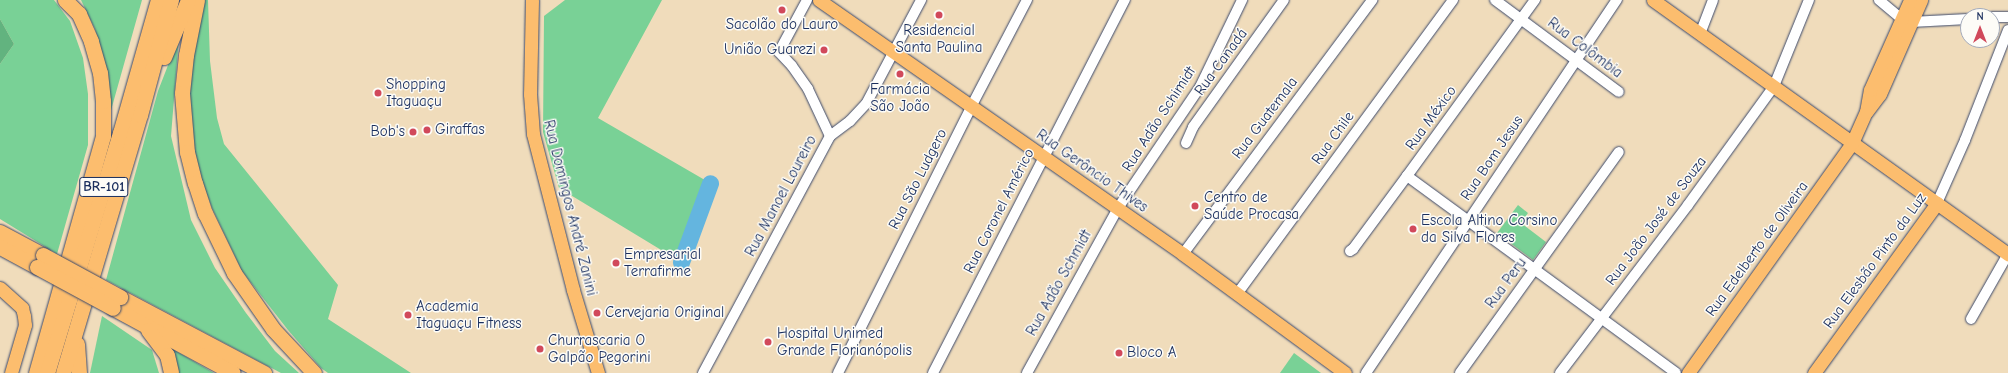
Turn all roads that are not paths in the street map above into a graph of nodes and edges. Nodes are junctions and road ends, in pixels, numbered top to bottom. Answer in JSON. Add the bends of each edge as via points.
{"nodes":[{"id":1,"x":65,"y":0,"type":"edge"},
{"id":2,"x":158,"y":0,"type":"edge"},
{"id":3,"x":171,"y":0,"type":"edge"},
{"id":4,"x":188,"y":0,"type":"edge"},
{"id":5,"x":197,"y":0,"type":"edge"},
{"id":6,"x":532,"y":0,"type":"edge"},
{"id":7,"x":807,"y":0,"type":"edge"},
{"id":8,"x":819,"y":0,"type":"edge"},
{"id":9,"x":920,"y":0,"type":"edge"},
{"id":10,"x":1027,"y":0,"type":"edge"},
{"id":11,"x":1126,"y":0,"type":"edge"},
{"id":12,"x":1242,"y":0,"type":"edge"},
{"id":13,"x":1284,"y":0,"type":"edge"},
{"id":14,"x":1372,"y":0,"type":"edge"},
{"id":15,"x":1453,"y":0,"type":"edge"},
{"id":16,"x":1495,"y":0,"type":"edge"},
{"id":17,"x":1535,"y":0,"type":"edge"},
{"id":18,"x":1617,"y":0,"type":"edge"},
{"id":19,"x":1653,"y":0,"type":"edge"},
{"id":20,"x":1713,"y":0,"type":"edge"},
{"id":21,"x":1809,"y":0,"type":"edge"},
{"id":22,"x":1879,"y":0,"type":"edge"},
{"id":23,"x":1910,"y":0,"type":"edge"},
{"id":24,"x":1920,"y":0,"type":"edge"},
{"id":25,"x":1521,"y":19,"type":"junction"},
{"id":26,"x":1960,"y":19,"type":"edge"},
{"id":27,"x":1906,"y":20,"type":"junction"},
{"id":28,"x":2008,"y":30,"type":"edge"},
{"id":29,"x":1700,"y":34,"type":"junction"},
{"id":30,"x":894,"y":52,"type":"junction"},
{"id":31,"x":1576,"y":60,"type":"junction"},
{"id":32,"x":1774,"y":86,"type":"junction"},
{"id":33,"x":1200,"y":87,"type":"junction"},
{"id":34,"x":1619,"y":92,"type":"dead end"},
{"id":35,"x":1216,"y":95,"type":"junction"},
{"id":36,"x":971,"y":106,"type":"junction"},
{"id":37,"x":140,"y":115,"type":"junction"},
{"id":38,"x":830,"y":136,"type":"junction"},
{"id":39,"x":1186,"y":142,"type":"dead end"},
{"id":40,"x":1852,"y":142,"type":"junction"},
{"id":41,"x":1619,"y":152,"type":"dead end"},
{"id":42,"x":1043,"y":157,"type":"junction"},
{"id":43,"x":1407,"y":176,"type":"junction"},
{"id":44,"x":1937,"y":204,"type":"junction"},
{"id":45,"x":1118,"y":208,"type":"junction"},
{"id":46,"x":1468,"y":221,"type":"junction"},
{"id":47,"x":0,"y":232,"type":"edge"},
{"id":48,"x":0,"y":247,"type":"edge"},
{"id":49,"x":1350,"y":251,"type":"dead end"},
{"id":50,"x":1183,"y":254,"type":"junction"},
{"id":51,"x":2008,"y":254,"type":"edge"},
{"id":52,"x":40,"y":261,"type":"junction"},
{"id":53,"x":1534,"y":270,"type":"junction"},
{"id":54,"x":0,"y":288,"type":"edge"},
{"id":55,"x":1237,"y":294,"type":"junction"},
{"id":56,"x":116,"y":302,"type":"junction"},
{"id":57,"x":1602,"y":319,"type":"junction"},
{"id":58,"x":1971,"y":319,"type":"dead end"},
{"id":59,"x":80,"y":320,"type":"junction"},
{"id":60,"x":143,"y":324,"type":"junction"},
{"id":61,"x":38,"y":371,"type":"edge"},
{"id":62,"x":11,"y":373,"type":"edge"},
{"id":63,"x":63,"y":373,"type":"edge"},
{"id":64,"x":79,"y":373,"type":"edge"},
{"id":65,"x":171,"y":373,"type":"edge"},
{"id":66,"x":233,"y":373,"type":"edge"},
{"id":67,"x":264,"y":373,"type":"edge"},
{"id":68,"x":314,"y":373,"type":"edge"},
{"id":69,"x":598,"y":373,"type":"edge"},
{"id":70,"x":703,"y":373,"type":"edge"},
{"id":71,"x":838,"y":373,"type":"edge"},
{"id":72,"x":933,"y":373,"type":"edge"},
{"id":73,"x":1027,"y":373,"type":"edge"},
{"id":74,"x":1345,"y":373,"type":"edge"},
{"id":75,"x":1366,"y":373,"type":"edge"},
{"id":76,"x":1460,"y":373,"type":"edge"},
{"id":77,"x":1560,"y":373,"type":"edge"},
{"id":78,"x":1676,"y":373,"type":"edge"},
{"id":79,"x":1688,"y":373,"type":"edge"},
{"id":80,"x":1814,"y":373,"type":"edge"}],
"edges":[{"from":1,"to":61,"type":"highway","via":[[79,14],[91,41],[101,87],[103,136]]},
{"from":2,"to":61,"type":"highway","number":"BR-101","via":[[120,133]]},
{"from":3,"to":37,"type":"highway","number":"BR-101"},
{"from":4,"to":37,"type":"highway"},
{"from":5,"to":68,"type":"highway","via":[[186,55],[182,93],[188,152],[195,183],[218,242],[250,298],[273,329]]},
{"from":6,"to":69,"type":"main road","name":"Rua Domingos André Zanini","via":[[530,101],[533,134],[573,290]]},
{"from":7,"to":38,"type":"street","via":[[780,52],[808,89]]},
{"from":8,"to":30,"type":"main road","name":"Rua Gerôncio Thives"},
{"from":9,"to":30,"type":"street","name":"Rua Manoel Loureiro"},
{"from":10,"to":36,"type":"street","name":"Rua São Ludgero"},
{"from":11,"to":42,"type":"street","name":"Rua Coronel Américo"},
{"from":12,"to":33,"type":"street","name":"Rua Adão Schimidt"},
{"from":13,"to":35,"type":"street","name":"Rua Canadá"},
{"from":14,"to":50,"type":"street","name":"Rua Guatemala"},
{"from":15,"to":55,"type":"street","name":"Rua Chile"},
{"from":16,"to":25,"type":"street","name":"Rua Colômbia"},
{"from":17,"to":25,"type":"street","name":"Rua México"},
{"from":18,"to":31,"type":"street","name":"Rua Bom Jesus"},
{"from":19,"to":29,"type":"main road"},
{"from":20,"to":29,"type":"street"},
{"from":21,"to":32,"type":"street","name":"Rua João José de Souza"},
{"from":22,"to":27,"type":"street"},
{"from":23,"to":27,"type":"main road"},
{"from":24,"to":27,"type":"main road"},
{"from":25,"to":31,"type":"street","name":"Rua Colômbia"},
{"from":25,"to":43,"type":"street","name":"Rua México"},
{"from":26,"to":27,"type":"street"},
{"from":27,"to":40,"type":"main road","name":"Rua Edelberto de Oliveira"},
{"from":28,"to":44,"type":"street","name":"Rua Elesbão Pinto da Luz"},
{"from":29,"to":32,"type":"main road"},
{"from":30,"to":36,"type":"main road","name":"Rua Gerôncio Thives"},
{"from":30,"to":38,"type":"street","name":"Rua Manoel Loureiro","via":[[861,110]]},
{"from":31,"to":34,"type":"street","name":"Rua Colômbia"},
{"from":31,"to":46,"type":"street","name":"Rua Bom Jesus"},
{"from":32,"to":40,"type":"main road"},
{"from":32,"to":57,"type":"street","name":"Rua João José de Souza"},
{"from":33,"to":35,"type":"street"},
{"from":33,"to":45,"type":"street","name":"Rua Adão Schimidt"},
{"from":35,"to":39,"type":"street","name":"Rua Canadá","via":[[1193,127]]},
{"from":36,"to":42,"type":"main road","name":"Rua Gerôncio Thives"},
{"from":36,"to":71,"type":"street","name":"Rua São Ludgero"},
{"from":37,"to":59,"type":"highway","number":"BR-101"},
{"from":38,"to":70,"type":"street","name":"Rua Manoel Loureiro"},
{"from":40,"to":44,"type":"main road"},
{"from":40,"to":79,"type":"main road","name":"Rua Edelberto de Oliveira"},
{"from":41,"to":53,"type":"street","name":"Rua Peru"},
{"from":42,"to":45,"type":"main road","name":"Rua Gerôncio Thives"},
{"from":42,"to":72,"type":"street","name":"Rua Coronel Américo"},
{"from":43,"to":46,"type":"street"},
{"from":43,"to":49,"type":"street","name":"Rua México"},
{"from":44,"to":51,"type":"main road"},
{"from":44,"to":80,"type":"main road","name":"Rua Elesbão Pinto da Luz"},
{"from":45,"to":50,"type":"main road","name":"Rua Gerôncio Thives"},
{"from":45,"to":73,"type":"street","name":"Rua Adão Schmidt"},
{"from":46,"to":53,"type":"street"},
{"from":46,"to":75,"type":"street","name":"Rua Bom Jesus"},
{"from":47,"to":52,"type":"highway"},
{"from":48,"to":52,"type":"highway"},
{"from":50,"to":55,"type":"main road","name":"Rua Gerôncio Thives"},
{"from":51,"to":58,"type":"street"},
{"from":52,"to":56,"type":"highway","bridge":true},
{"from":53,"to":57,"type":"street"},
{"from":53,"to":76,"type":"street","name":"Rua Peru"},
{"from":54,"to":62,"type":"main road","via":[[22,308],[25,325]]},
{"from":55,"to":74,"type":"main road","name":"Rua Gerôncio Thives"},
{"from":56,"to":60,"type":"highway"},
{"from":56,"to":67,"type":"highway"},
{"from":57,"to":77,"type":"street","name":"Rua João José de Souza"},
{"from":57,"to":78,"type":"street"},
{"from":59,"to":63,"type":"highway","number":"BR-101"},
{"from":59,"to":64,"type":"highway","via":[[76,351]]},
{"from":60,"to":65,"type":"highway","via":[[167,355]]},
{"from":60,"to":66,"type":"highway"}]}
